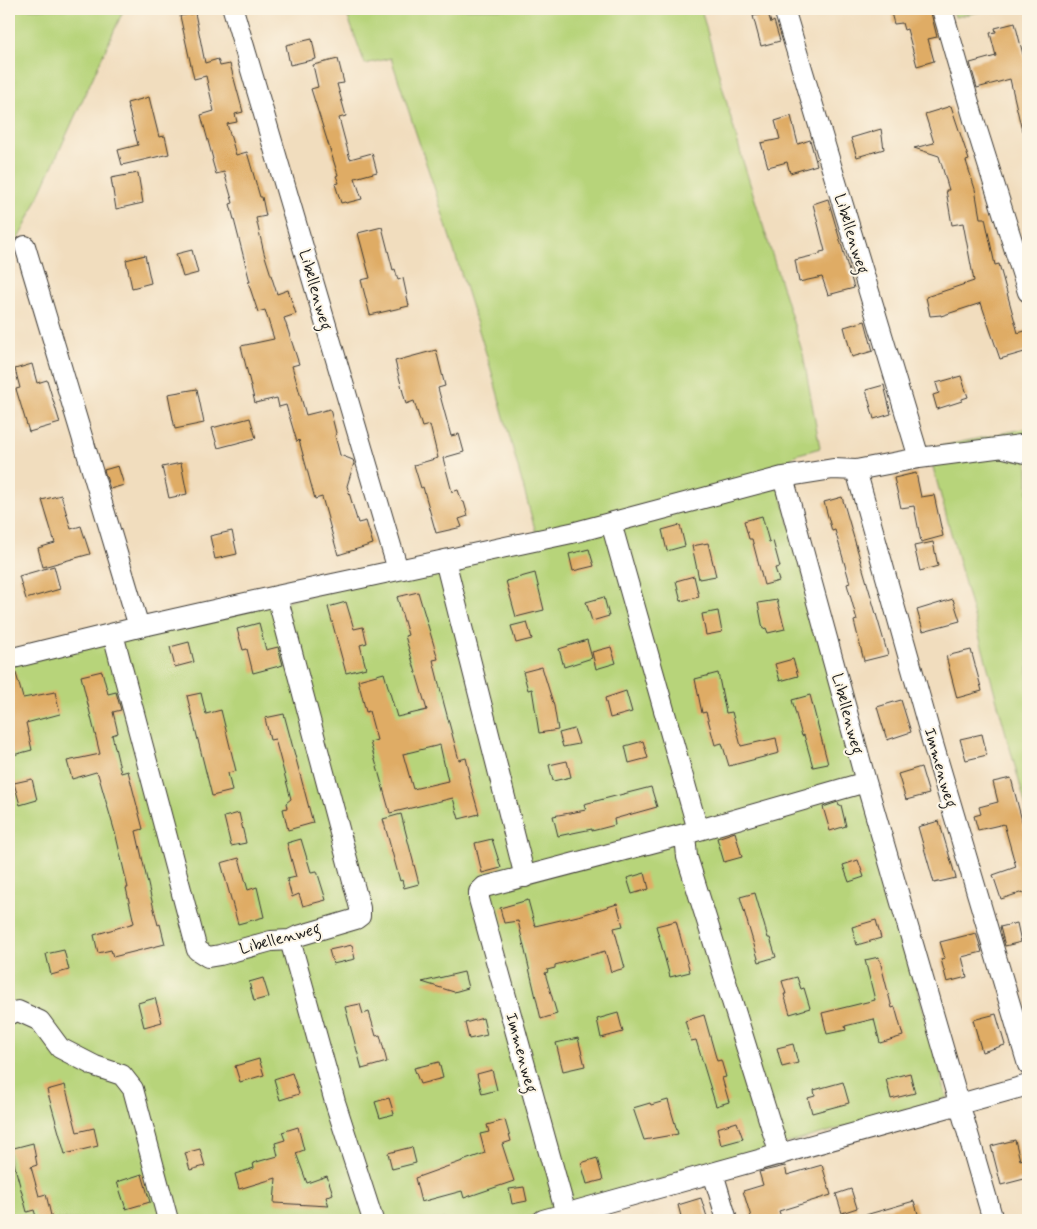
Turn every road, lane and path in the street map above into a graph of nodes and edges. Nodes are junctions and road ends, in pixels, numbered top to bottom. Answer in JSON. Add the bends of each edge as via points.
{"nodes":[{"id":1,"x":233,"y":9,"type":"edge"},
{"id":2,"x":784,"y":9,"type":"edge"},
{"id":3,"x":942,"y":9,"type":"edge"},
{"id":4,"x":25,"y":246,"type":"dead end"},
{"id":5,"x":1028,"y":292,"type":"edge"},
{"id":6,"x":1028,"y":444,"type":"edge"},
{"id":7,"x":987,"y":449,"type":"junction"},
{"id":8,"x":919,"y":458,"type":"junction"},
{"id":9,"x":1028,"y":458,"type":"edge"},
{"id":10,"x":856,"y":470,"type":"junction"},
{"id":11,"x":783,"y":477,"type":"junction"},
{"id":12,"x":611,"y":523,"type":"junction"},
{"id":13,"x":445,"y":560,"type":"junction"},
{"id":14,"x":398,"y":570,"type":"junction"},
{"id":15,"x":277,"y":596,"type":"junction"},
{"id":16,"x":139,"y":627,"type":"junction"},
{"id":17,"x":113,"y":634,"type":"junction"},
{"id":18,"x":9,"y":659,"type":"edge"},
{"id":19,"x":866,"y":782,"type":"junction"},
{"id":20,"x":691,"y":832,"type":"junction"},
{"id":21,"x":525,"y":877,"type":"junction"},
{"id":22,"x":290,"y":940,"type":"junction"},
{"id":23,"x":9,"y":1014,"type":"edge"},
{"id":24,"x":1028,"y":1065,"type":"edge"},
{"id":25,"x":1028,"y":1084,"type":"edge"},
{"id":26,"x":959,"y":1104,"type":"junction"},
{"id":27,"x":780,"y":1154,"type":"junction"},
{"id":28,"x":714,"y":1173,"type":"junction"},
{"id":29,"x":566,"y":1214,"type":"junction"},
{"id":30,"x":168,"y":1220,"type":"edge"},
{"id":31,"x":373,"y":1220,"type":"edge"},
{"id":32,"x":543,"y":1220,"type":"edge"},
{"id":33,"x":727,"y":1220,"type":"edge"},
{"id":34,"x":993,"y":1220,"type":"edge"}],
"edges":[{"from":1,"to":14,"type":"street","name":"Libellenweg"},
{"from":2,"to":8,"type":"street","name":"Libellenweg"},
{"from":3,"to":5,"type":"street"},
{"from":4,"to":16,"type":"street"},
{"from":6,"to":7,"type":"street"},
{"from":7,"to":8,"type":"street"},
{"from":7,"to":9,"type":"lane"},
{"from":8,"to":10,"type":"street"},
{"from":10,"to":11,"type":"street","via":[[833,469]]},
{"from":10,"to":24,"type":"street","name":"Immenweg"},
{"from":11,"to":12,"type":"street"},
{"from":11,"to":19,"type":"street","name":"Libellenweg"},
{"from":12,"to":13,"type":"street"},
{"from":12,"to":20,"type":"street"},
{"from":13,"to":14,"type":"street"},
{"from":13,"to":21,"type":"street"},
{"from":14,"to":15,"type":"street"},
{"from":15,"to":16,"type":"street"},
{"from":15,"to":22,"type":"street","name":"Libellenweg","via":[[360,908],[360,916],[356,919]]},
{"from":16,"to":17,"type":"street"},
{"from":17,"to":18,"type":"street"},
{"from":17,"to":22,"type":"street","name":"Libellenweg","via":[[197,950],[208,956],[220,955],[271,941]]},
{"from":19,"to":20,"type":"street"},
{"from":19,"to":26,"type":"street"},
{"from":20,"to":21,"type":"street"},
{"from":20,"to":27,"type":"street","via":[[687,857]]},
{"from":21,"to":29,"type":"street","name":"Immenweg","via":[[484,887],[479,892],[479,899]]},
{"from":22,"to":31,"type":"street","via":[[335,1102]]},
{"from":23,"to":30,"type":"street","via":[[18,1011],[40,1021],[60,1048],[122,1076],[133,1089]]},
{"from":25,"to":26,"type":"street"},
{"from":26,"to":27,"type":"street"},
{"from":26,"to":34,"type":"street"},
{"from":27,"to":28,"type":"street"},
{"from":28,"to":29,"type":"street"},
{"from":28,"to":33,"type":"street"},
{"from":29,"to":32,"type":"street"}]}
